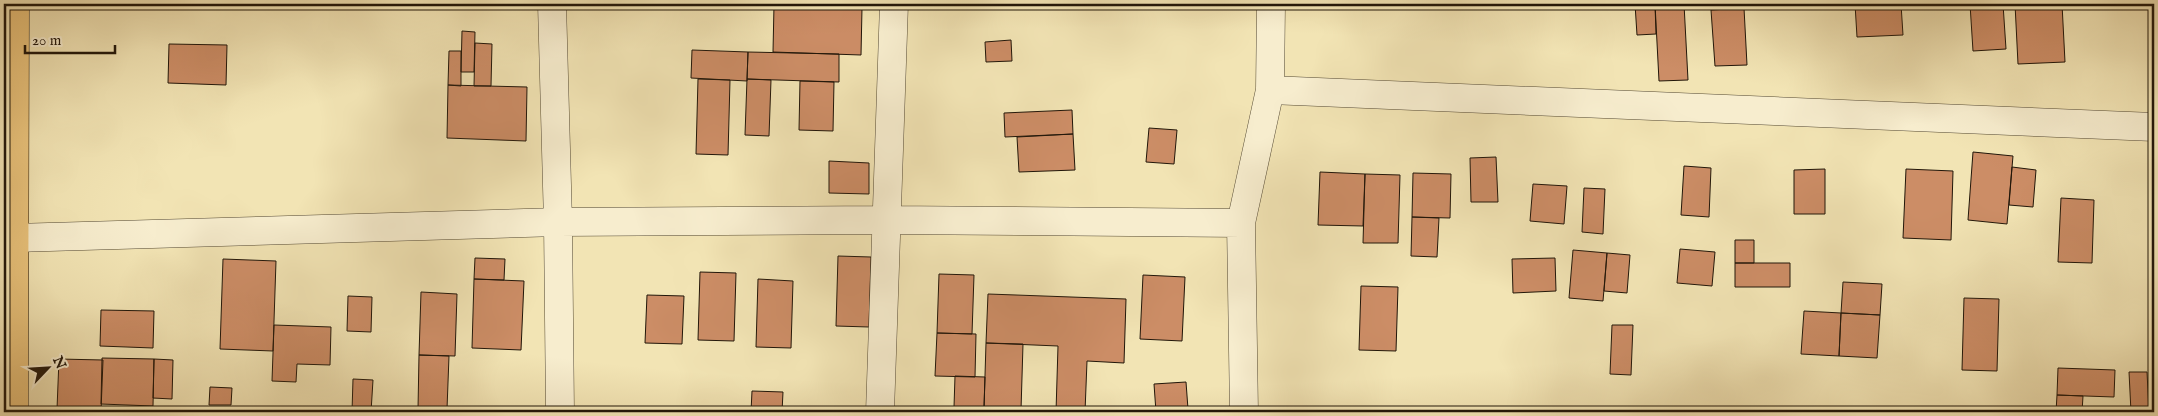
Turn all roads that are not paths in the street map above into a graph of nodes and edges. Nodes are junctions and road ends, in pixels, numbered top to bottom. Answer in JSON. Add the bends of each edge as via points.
{"nodes":[{"id":1,"x":15,"y":4,"type":"edge"},
{"id":2,"x":552,"y":4,"type":"edge"},
{"id":3,"x":894,"y":4,"type":"edge"},
{"id":4,"x":1271,"y":4,"type":"edge"},
{"id":5,"x":1270,"y":90,"type":"junction"},
{"id":6,"x":2154,"y":127,"type":"edge"},
{"id":7,"x":887,"y":220,"type":"junction"},
{"id":8,"x":558,"y":222,"type":"junction"},
{"id":9,"x":1241,"y":223,"type":"junction"},
{"id":10,"x":14,"y":238,"type":"junction"},
{"id":11,"x":14,"y":412,"type":"edge"},
{"id":12,"x":560,"y":412,"type":"edge"},
{"id":13,"x":880,"y":412,"type":"edge"},
{"id":14,"x":1244,"y":412,"type":"edge"}],
"edges":[{"from":1,"to":10,"type":"highway"},
{"from":2,"to":8,"type":"street"},
{"from":3,"to":7,"type":"street"},
{"from":4,"to":5,"type":"street"},
{"from":5,"to":6,"type":"street"},
{"from":5,"to":9,"type":"street"},
{"from":7,"to":8,"type":"street"},
{"from":7,"to":9,"type":"street"},
{"from":7,"to":13,"type":"street"},
{"from":8,"to":10,"type":"street"},
{"from":8,"to":12,"type":"street"},
{"from":9,"to":14,"type":"street"},
{"from":10,"to":11,"type":"highway"}]}
